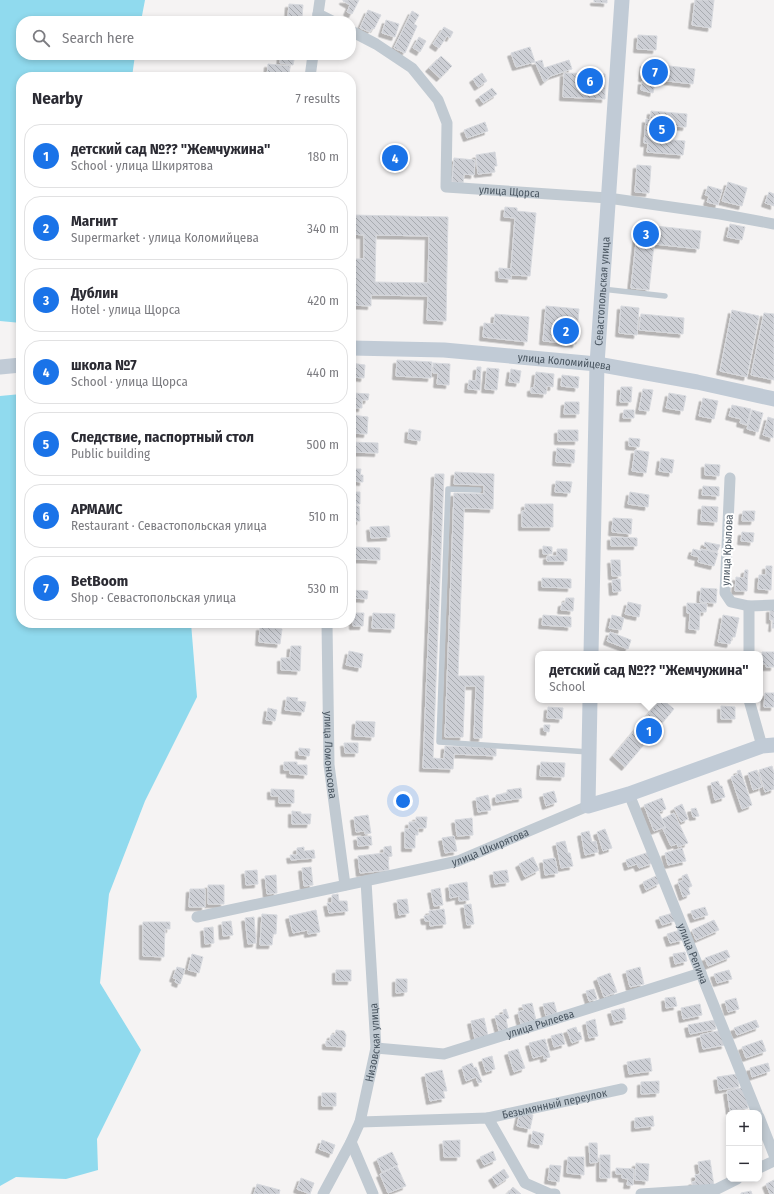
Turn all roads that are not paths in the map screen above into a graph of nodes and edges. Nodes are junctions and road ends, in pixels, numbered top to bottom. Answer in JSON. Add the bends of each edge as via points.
{"nodes":[{"id":1,"x":320,"y":0,"type":"edge"},
{"id":2,"x":622,"y":0,"type":"edge"},
{"id":3,"x":318,"y":16,"type":"edge"},
{"id":4,"x":356,"y":34,"type":"edge"},
{"id":5,"x":312,"y":60,"type":"edge"},
{"id":6,"x":311,"y":72,"type":"edge"},
{"id":7,"x":608,"y":198,"type":"junction"},
{"id":8,"x":774,"y":224,"type":"edge"},
{"id":9,"x":602,"y":289,"type":"junction"},
{"id":10,"x":665,"y":296,"type":"dead end"},
{"id":11,"x":356,"y":348,"type":"edge"},
{"id":12,"x":597,"y":364,"type":"junction"},
{"id":13,"x":16,"y":365,"type":"edge"},
{"id":14,"x":0,"y":366,"type":"edge"},
{"id":15,"x":774,"y":399,"type":"edge"},
{"id":16,"x":730,"y":478,"type":"dead end"},
{"id":17,"x":479,"y":490,"type":"dead end"},
{"id":18,"x":774,"y":605,"type":"edge"},
{"id":19,"x":749,"y":606,"type":"junction"},
{"id":20,"x":327,"y":628,"type":"edge"},
{"id":21,"x":591,"y":651,"type":"edge"},
{"id":22,"x":749,"y":651,"type":"edge"},
{"id":23,"x":590,"y":703,"type":"edge"},
{"id":24,"x":750,"y":703,"type":"edge"},
{"id":25,"x":768,"y":745,"type":"edge"},
{"id":26,"x":589,"y":752,"type":"junction"},
{"id":27,"x":629,"y":794,"type":"junction"},
{"id":28,"x":588,"y":806,"type":"junction"},
{"id":29,"x":366,"y":881,"type":"junction"},
{"id":30,"x":345,"y":885,"type":"junction"},
{"id":31,"x":197,"y":917,"type":"dead end"},
{"id":32,"x":701,"y":973,"type":"junction"},
{"id":33,"x":376,"y":1048,"type":"junction"},
{"id":34,"x":622,"y":1090,"type":"dead end"},
{"id":35,"x":756,"y":1110,"type":"edge"},
{"id":36,"x":488,"y":1118,"type":"junction"},
{"id":37,"x":360,"y":1122,"type":"junction"},
{"id":38,"x":762,"y":1125,"type":"edge"},
{"id":39,"x":351,"y":1142,"type":"junction"},
{"id":40,"x":774,"y":1155,"type":"edge"},
{"id":41,"x":774,"y":1161,"type":"edge"},
{"id":42,"x":762,"y":1167,"type":"edge"},
{"id":43,"x":731,"y":1182,"type":"edge"},
{"id":44,"x":323,"y":1194,"type":"edge"},
{"id":45,"x":373,"y":1194,"type":"edge"},
{"id":46,"x":555,"y":1194,"type":"edge"},
{"id":47,"x":641,"y":1194,"type":"edge"}],
"edges":[{"from":1,"to":3,"type":"street"},
{"from":2,"to":7,"type":"main road","name":"Севастопольская улица"},
{"from":4,"to":7,"type":"street","name":"улица Щорса","via":[[412,68],[438,100],[447,123],[446,187]]},
{"from":5,"to":6,"type":"street"},
{"from":7,"to":8,"type":"street","name":"улица Щорса"},
{"from":7,"to":9,"type":"main road","name":"Севастопольская улица"},
{"from":9,"to":10,"type":"lane"},
{"from":9,"to":12,"type":"main road","name":"Севастопольская улица"},
{"from":11,"to":12,"type":"main road","name":"улица Коломийцева","via":[[444,350]]},
{"from":12,"to":15,"type":"main road","name":"улица Коломийцева"},
{"from":12,"to":21,"type":"main road","name":"Севастопольская улица"},
{"from":13,"to":14,"type":"main road"},
{"from":16,"to":19,"type":"street","name":"улица Крылова","via":[[725,593],[731,602]]},
{"from":17,"to":26,"type":"lane","via":[[448,489],[439,742]]},
{"from":18,"to":19,"type":"street","name":"улица Крылова"},
{"from":19,"to":22,"type":"street"},
{"from":20,"to":30,"type":"street","name":"улица Ломоносова","via":[[329,765]]},
{"from":23,"to":26,"type":"main road"},
{"from":24,"to":25,"type":"street"},
{"from":25,"to":27,"type":"main road","name":"улица Шкирятова"},
{"from":26,"to":28,"type":"main road"},
{"from":27,"to":28,"type":"main road","name":"улица Шкирятова"},
{"from":27,"to":32,"type":"street","name":"улица Репина"},
{"from":28,"to":29,"type":"street","name":"улица Шкирятова","via":[[458,861]]},
{"from":29,"to":30,"type":"street","name":"улица Шкирятова"},
{"from":29,"to":33,"type":"street","name":"Низовская улица"},
{"from":30,"to":31,"type":"street","name":"улица Шкирятова"},
{"from":32,"to":33,"type":"street","name":"улица Рылеева","via":[[444,1054]]},
{"from":32,"to":35,"type":"street","name":"улица Репина"},
{"from":33,"to":37,"type":"street","name":"Низовская улица"},
{"from":34,"to":36,"type":"street","name":"Безымянный переулок"},
{"from":36,"to":37,"type":"street","name":"Безымянный переулок"},
{"from":36,"to":46,"type":"street","name":"Безымянный переулок","via":[[525,1183]]},
{"from":37,"to":39,"type":"street","name":"Низовская улица"},
{"from":38,"to":40,"type":"street"},
{"from":39,"to":44,"type":"street","name":"Низовская улица"},
{"from":39,"to":45,"type":"street"},
{"from":41,"to":42,"type":"street"},
{"from":43,"to":47,"type":"street","via":[[716,1189]]}]}
